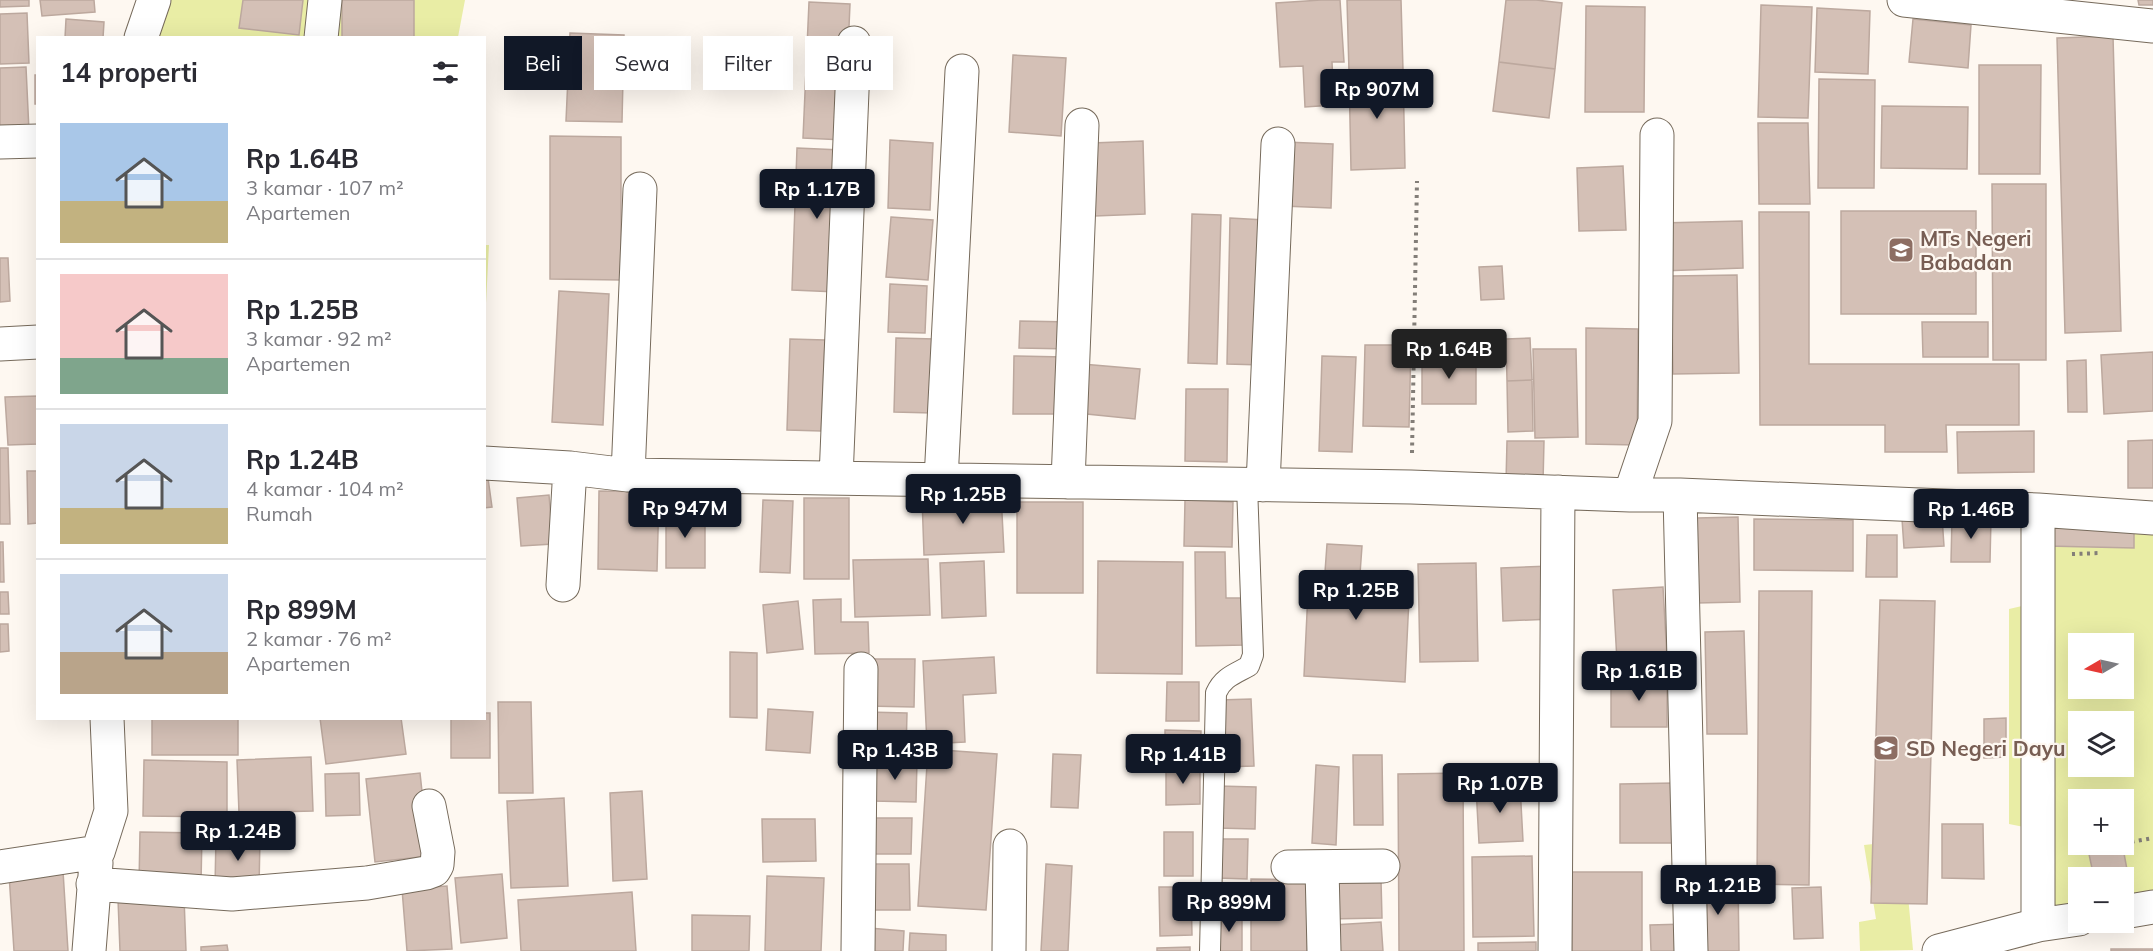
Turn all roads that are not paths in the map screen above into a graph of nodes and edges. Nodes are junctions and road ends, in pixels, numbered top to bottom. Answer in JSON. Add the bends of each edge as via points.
{"nodes":[{"id":1,"x":154,"y":0,"type":"edge"},
{"id":2,"x":325,"y":0,"type":"edge"},
{"id":3,"x":1904,"y":0,"type":"edge"},
{"id":4,"x":2153,"y":26,"type":"edge"},
{"id":5,"x":142,"y":36,"type":"edge"},
{"id":6,"x":321,"y":36,"type":"edge"},
{"id":7,"x":962,"y":71,"type":"dead end"},
{"id":8,"x":852,"y":90,"type":"edge"},
{"id":9,"x":1082,"y":125,"type":"dead end"},
{"id":10,"x":1657,"y":135,"type":"dead end"},
{"id":11,"x":36,"y":141,"type":"edge"},
{"id":12,"x":0,"y":142,"type":"edge"},
{"id":13,"x":1278,"y":144,"type":"dead end"},
{"id":14,"x":640,"y":189,"type":"dead end"},
{"id":15,"x":36,"y":342,"type":"edge"},
{"id":16,"x":0,"y":344,"type":"edge"},
{"id":17,"x":486,"y":463,"type":"edge"},
{"id":18,"x":570,"y":468,"type":"junction"},
{"id":19,"x":628,"y":474,"type":"junction"},
{"id":20,"x":836,"y":478,"type":"junction"},
{"id":21,"x":941,"y":480,"type":"junction"},
{"id":22,"x":1068,"y":482,"type":"junction"},
{"id":23,"x":1255,"y":485,"type":"junction"},
{"id":24,"x":1558,"y":492,"type":"junction"},
{"id":25,"x":1630,"y":495,"type":"junction"},
{"id":26,"x":1680,"y":495,"type":"junction"},
{"id":27,"x":2038,"y":510,"type":"junction"},
{"id":28,"x":2153,"y":518,"type":"edge"},
{"id":29,"x":563,"y":585,"type":"dead end"},
{"id":30,"x":861,"y":669,"type":"dead end"},
{"id":31,"x":107,"y":720,"type":"edge"},
{"id":32,"x":429,"y":806,"type":"dead end"},
{"id":33,"x":1010,"y":846,"type":"dead end"},
{"id":34,"x":1383,"y":866,"type":"dead end"},
{"id":35,"x":0,"y":867,"type":"edge"},
{"id":36,"x":1288,"y":867,"type":"dead end"},
{"id":37,"x":95,"y":868,"type":"junction"},
{"id":38,"x":1322,"y":868,"type":"junction"},
{"id":39,"x":2153,"y":907,"type":"edge"},
{"id":40,"x":2134,"y":910,"type":"edge"},
{"id":41,"x":2068,"y":921,"type":"edge"},
{"id":42,"x":2038,"y":925,"type":"junction"},
{"id":43,"x":89,"y":951,"type":"edge"},
{"id":44,"x":858,"y":951,"type":"edge"},
{"id":45,"x":1009,"y":951,"type":"edge"},
{"id":46,"x":1210,"y":951,"type":"edge"},
{"id":47,"x":1324,"y":951,"type":"edge"},
{"id":48,"x":1555,"y":951,"type":"edge"},
{"id":49,"x":1691,"y":951,"type":"edge"},
{"id":50,"x":1939,"y":951,"type":"edge"}],
"edges":[{"from":1,"to":5,"type":"street"},
{"from":2,"to":6,"type":"street"},
{"from":3,"to":4,"type":"street"},
{"from":7,"to":21,"type":"street"},
{"from":8,"to":20,"type":"street"},
{"from":9,"to":22,"type":"street"},
{"from":10,"to":25,"type":"street","via":[[1655,421]]},
{"from":11,"to":12,"type":"street"},
{"from":13,"to":23,"type":"street"},
{"from":14,"to":19,"type":"street"},
{"from":15,"to":16,"type":"street"},
{"from":17,"to":18,"type":"street"},
{"from":18,"to":19,"type":"street"},
{"from":18,"to":29,"type":"street"},
{"from":19,"to":20,"type":"street"},
{"from":20,"to":21,"type":"street"},
{"from":21,"to":22,"type":"street"},
{"from":22,"to":23,"type":"street"},
{"from":23,"to":24,"type":"street"},
{"from":23,"to":46,"type":"lane","via":[[1253,655],[1249,666],[1229,676],[1216,693]]},
{"from":24,"to":25,"type":"street"},
{"from":24,"to":48,"type":"street"},
{"from":25,"to":26,"type":"street"},
{"from":26,"to":27,"type":"street"},
{"from":26,"to":49,"type":"street"},
{"from":27,"to":28,"type":"street"},
{"from":27,"to":42,"type":"street"},
{"from":30,"to":44,"type":"street"},
{"from":31,"to":37,"type":"street","via":[[111,811]]},
{"from":32,"to":37,"type":"street","via":[[439,859],[434,870],[426,873],[367,883],[232,894]]},
{"from":33,"to":45,"type":"street"},
{"from":34,"to":38,"type":"street"},
{"from":35,"to":37,"type":"street"},
{"from":36,"to":38,"type":"street"},
{"from":37,"to":43,"type":"street"},
{"from":38,"to":47,"type":"street"},
{"from":39,"to":40,"type":"street"},
{"from":41,"to":42,"type":"street"},
{"from":42,"to":50,"type":"street"}]}
